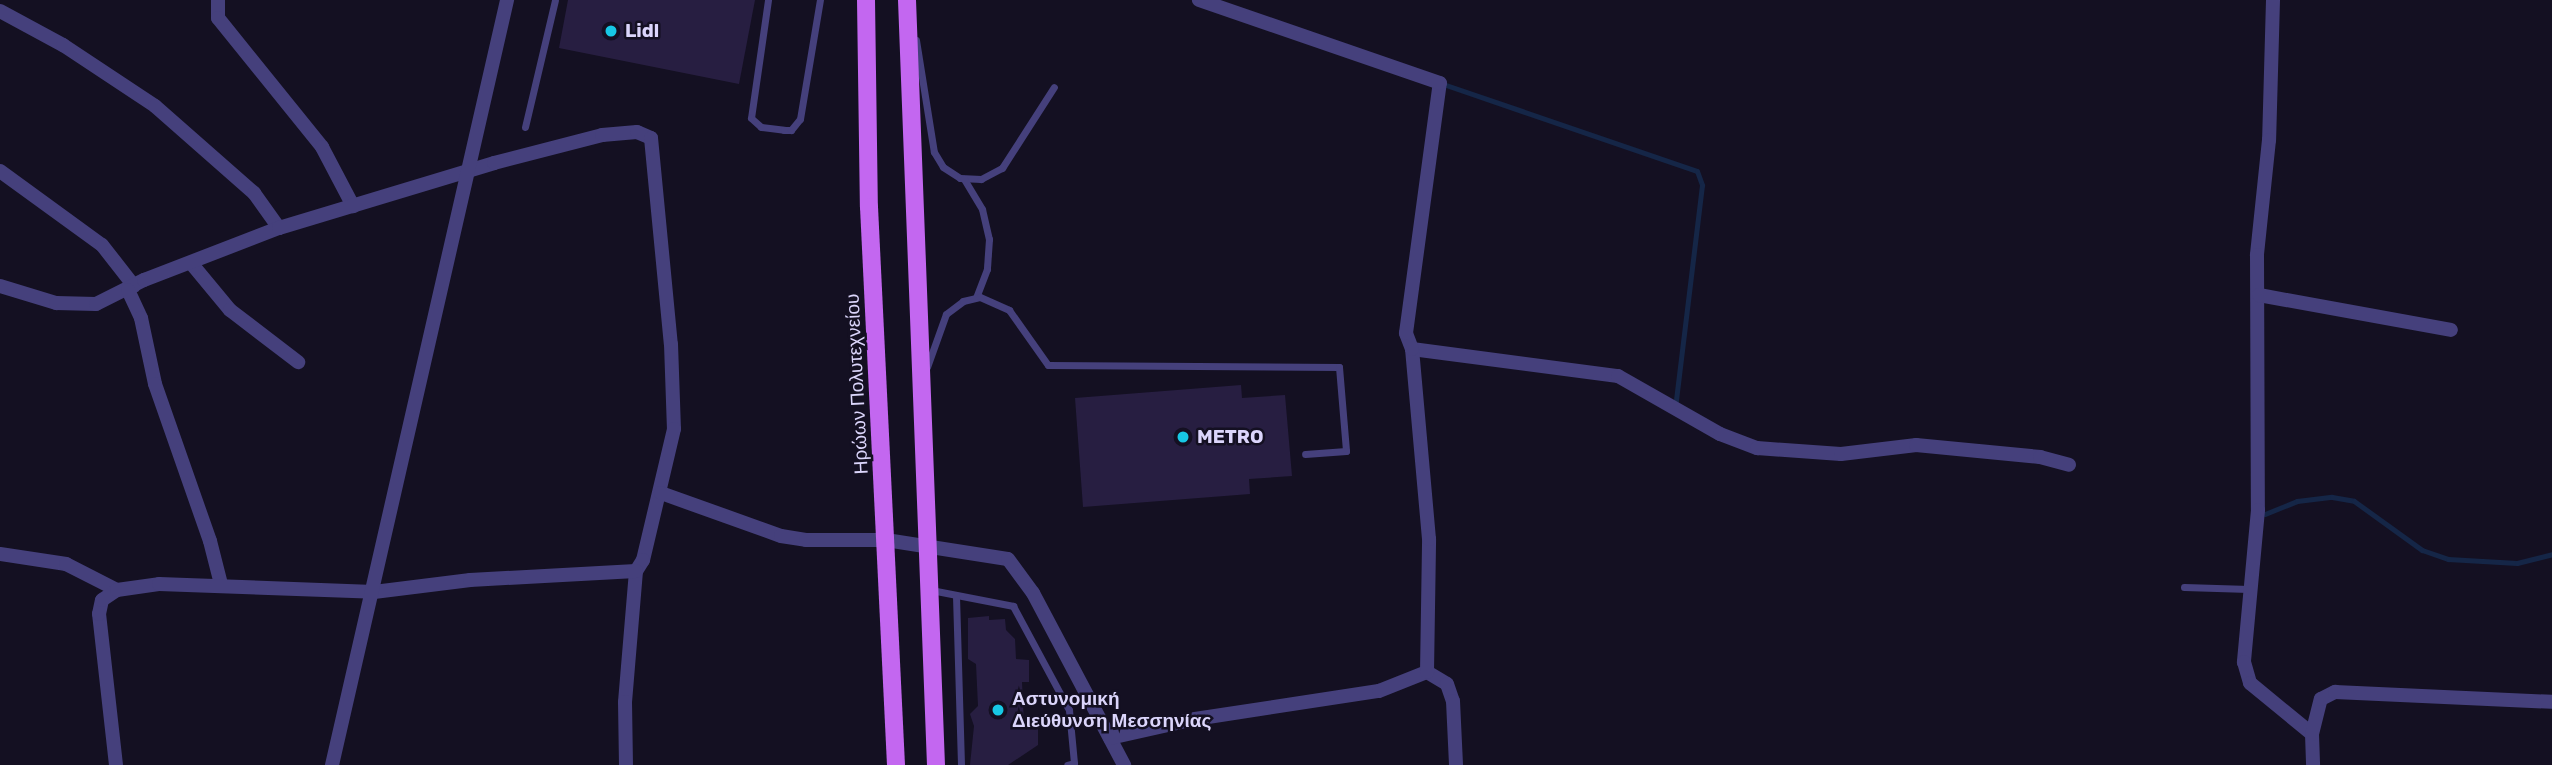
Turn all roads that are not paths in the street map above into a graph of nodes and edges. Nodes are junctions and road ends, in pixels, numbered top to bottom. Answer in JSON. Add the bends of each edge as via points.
{"nodes":[{"id":1,"x":218,"y":0,"type":"edge"},
{"id":2,"x":507,"y":0,"type":"edge"},
{"id":3,"x":555,"y":0,"type":"edge"},
{"id":4,"x":768,"y":0,"type":"edge"},
{"id":5,"x":820,"y":0,"type":"edge"},
{"id":6,"x":866,"y":0,"type":"edge"},
{"id":7,"x":909,"y":0,"type":"edge"},
{"id":8,"x":1199,"y":0,"type":"edge"},
{"id":9,"x":2273,"y":0,"type":"edge"},
{"id":10,"x":0,"y":11,"type":"edge"},
{"id":11,"x":1054,"y":87,"type":"dead end"},
{"id":12,"x":525,"y":127,"type":"dead end"},
{"id":13,"x":466,"y":171,"type":"junction"},
{"id":14,"x":0,"y":172,"type":"edge"},
{"id":15,"x":964,"y":178,"type":"junction"},
{"id":16,"x":353,"y":206,"type":"junction"},
{"id":17,"x":279,"y":228,"type":"junction"},
{"id":18,"x":191,"y":263,"type":"junction"},
{"id":19,"x":0,"y":286,"type":"edge"},
{"id":20,"x":131,"y":288,"type":"junction"},
{"id":21,"x":2259,"y":295,"type":"junction"},
{"id":22,"x":976,"y":297,"type":"junction"},
{"id":23,"x":2451,"y":330,"type":"dead end"},
{"id":24,"x":1412,"y":349,"type":"junction"},
{"id":25,"x":299,"y":362,"type":"dead end"},
{"id":26,"x":921,"y":384,"type":"junction"},
{"id":27,"x":1305,"y":454,"type":"dead end"},
{"id":28,"x":2069,"y":465,"type":"dead end"},
{"id":29,"x":661,"y":493,"type":"junction"},
{"id":30,"x":886,"y":540,"type":"junction"},
{"id":31,"x":927,"y":546,"type":"junction"},
{"id":32,"x":0,"y":554,"type":"edge"},
{"id":33,"x":636,"y":571,"type":"junction"},
{"id":34,"x":221,"y":584,"type":"junction"},
{"id":35,"x":2183,"y":587,"type":"dead end"},
{"id":36,"x":2249,"y":589,"type":"junction"},
{"id":37,"x":117,"y":590,"type":"junction"},
{"id":38,"x":929,"y":590,"type":"junction"},
{"id":39,"x":374,"y":592,"type":"junction"},
{"id":40,"x":956,"y":596,"type":"junction"},
{"id":41,"x":1427,"y":672,"type":"junction"},
{"id":42,"x":2552,"y":702,"type":"edge"},
{"id":43,"x":2312,"y":734,"type":"junction"},
{"id":44,"x":1110,"y":738,"type":"junction"},
{"id":45,"x":116,"y":765,"type":"edge"},
{"id":46,"x":332,"y":765,"type":"edge"},
{"id":47,"x":626,"y":765,"type":"edge"},
{"id":48,"x":896,"y":765,"type":"edge"},
{"id":49,"x":936,"y":765,"type":"edge"},
{"id":50,"x":961,"y":765,"type":"edge"},
{"id":51,"x":1068,"y":765,"type":"edge"},
{"id":52,"x":1124,"y":765,"type":"edge"},
{"id":53,"x":1456,"y":765,"type":"edge"},
{"id":54,"x":2313,"y":765,"type":"edge"}],
"edges":[{"from":1,"to":16,"type":"street","via":[[218,18],[322,147]]},
{"from":2,"to":13,"type":"street"},
{"from":3,"to":12,"type":"lane"},
{"from":4,"to":5,"type":"lane","via":[[751,118],[761,127],[784,131],[800,119]]},
{"from":6,"to":30,"type":"main road","name":"Ηρώων Πολυτεχνείου","via":[[869,207]]},
{"from":7,"to":15,"type":"lane","via":[[934,152],[947,171]]},
{"from":7,"to":26,"type":"main road"},
{"from":8,"to":24,"type":"street","via":[[1440,83],[1406,333]]},
{"from":9,"to":21,"type":"street"},
{"from":10,"to":17,"type":"street","via":[[63,45],[155,106],[254,193]]},
{"from":11,"to":15,"type":"lane","via":[[1002,168],[987,177]]},
{"from":13,"to":16,"type":"street"},
{"from":13,"to":29,"type":"street","via":[[602,135],[637,132],[652,140],[674,385],[674,429]]},
{"from":13,"to":39,"type":"street"},
{"from":14,"to":20,"type":"street","via":[[102,245]]},
{"from":15,"to":22,"type":"lane","via":[[982,209],[989,239],[988,264]]},
{"from":16,"to":17,"type":"street"},
{"from":17,"to":18,"type":"street"},
{"from":18,"to":20,"type":"street"},
{"from":18,"to":25,"type":"street","via":[[224,304]]},
{"from":19,"to":20,"type":"street","via":[[80,306],[107,301]]},
{"from":20,"to":34,"type":"street","via":[[155,384],[211,541]]},
{"from":21,"to":23,"type":"street"},
{"from":21,"to":36,"type":"street","via":[[2258,518]]},
{"from":22,"to":26,"type":"lane","via":[[960,302],[946,314]]},
{"from":22,"to":27,"type":"lane","via":[[994,300],[1009,310],[1048,365],[1339,367],[1346,451]]},
{"from":24,"to":28,"type":"street","via":[[1618,376],[1720,434],[1757,448],[1841,454],[1916,445],[2040,457]]},
{"from":24,"to":41,"type":"street","via":[[1429,538]]},
{"from":26,"to":31,"type":"main road"},
{"from":29,"to":30,"type":"street","via":[[758,531],[806,540]]},
{"from":29,"to":33,"type":"street"},
{"from":30,"to":31,"type":"street"},
{"from":30,"to":48,"type":"main road","name":"Ηρώων Πολυτεχνείου"},
{"from":31,"to":38,"type":"main road"},
{"from":31,"to":44,"type":"street","via":[[1008,559],[1033,593]]},
{"from":32,"to":37,"type":"street","via":[[66,564]]},
{"from":33,"to":39,"type":"street","via":[[470,580]]},
{"from":33,"to":47,"type":"street","via":[[625,702]]},
{"from":34,"to":37,"type":"street","via":[[159,584]]},
{"from":34,"to":39,"type":"street"},
{"from":35,"to":36,"type":"lane"},
{"from":36,"to":43,"type":"street","via":[[2244,662],[2249,683]]},
{"from":37,"to":45,"type":"street","via":[[103,600],[99,614]]},
{"from":38,"to":40,"type":"lane"},
{"from":38,"to":49,"type":"main road"},
{"from":39,"to":46,"type":"street"},
{"from":40,"to":50,"type":"lane"},
{"from":40,"to":51,"type":"lane","via":[[1013,606],[1069,710],[1074,763]]},
{"from":41,"to":44,"type":"street","via":[[1379,691],[1195,719]]},
{"from":41,"to":53,"type":"street","via":[[1447,684],[1453,701]]},
{"from":42,"to":43,"type":"street","via":[[2335,692],[2321,699]]},
{"from":43,"to":54,"type":"street"},
{"from":44,"to":52,"type":"street"}]}
